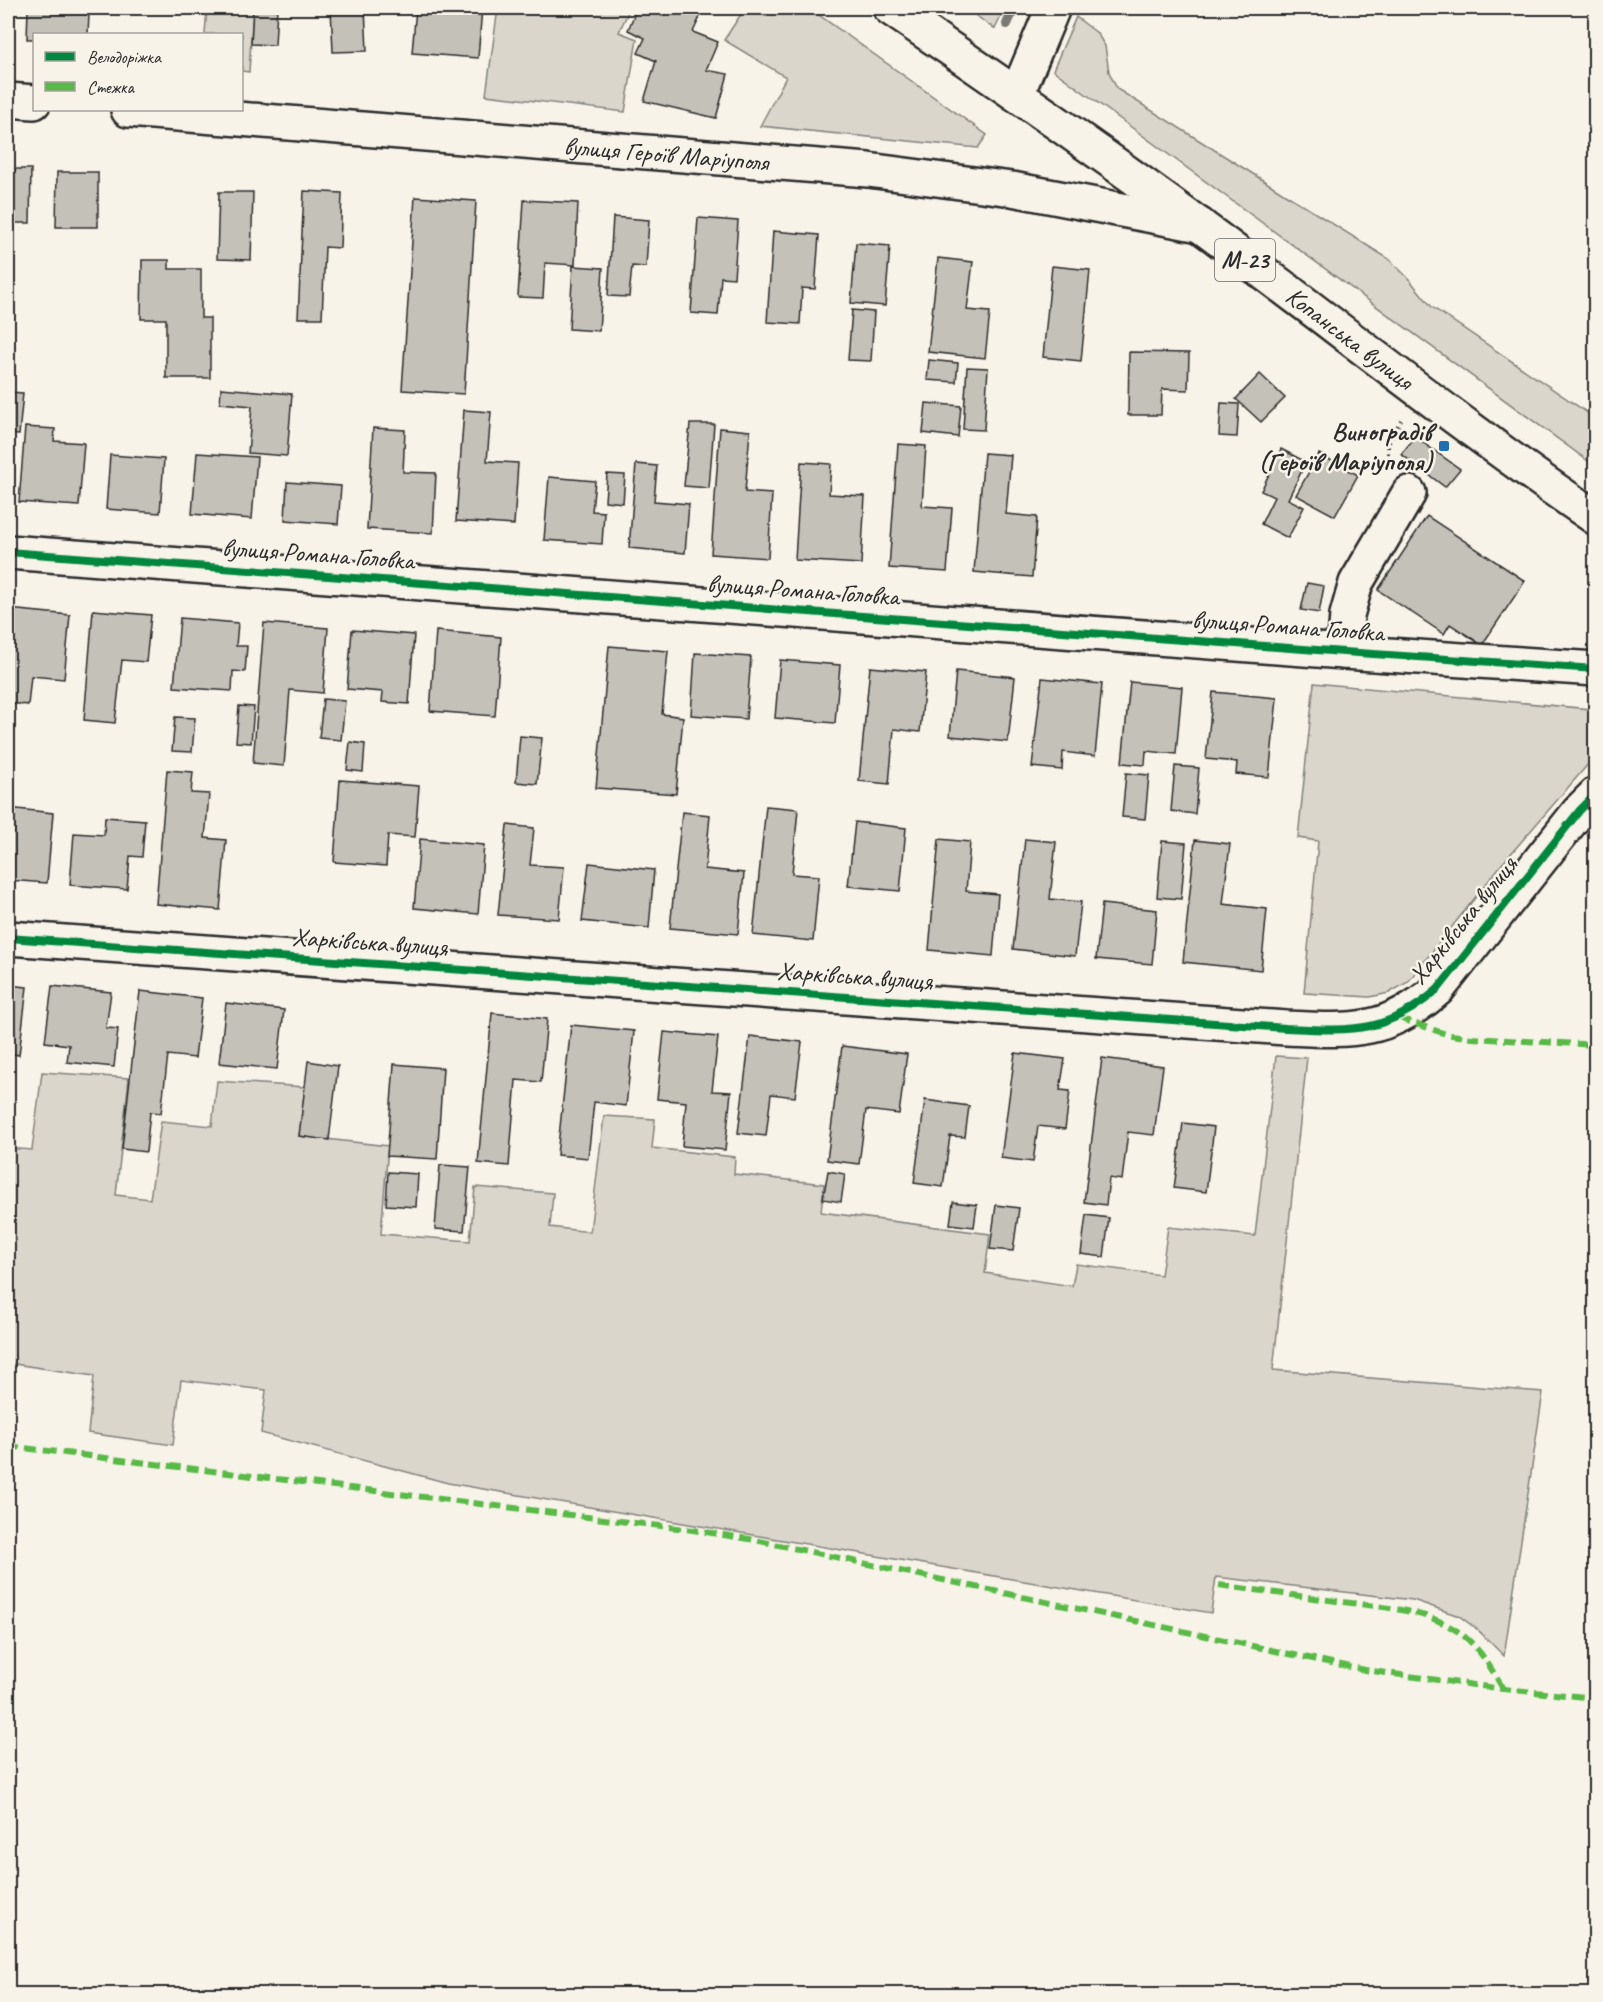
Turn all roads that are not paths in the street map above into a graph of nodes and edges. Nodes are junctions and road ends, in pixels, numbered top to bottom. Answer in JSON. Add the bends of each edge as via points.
{"nodes":[{"id":1,"x":891,"y":8,"type":"edge"},
{"id":2,"x":1053,"y":8,"type":"edge"},
{"id":3,"x":1017,"y":94,"type":"junction"},
{"id":4,"x":8,"y":100,"type":"edge"},
{"id":5,"x":33,"y":102,"type":"edge"},
{"id":6,"x":140,"y":111,"type":"edge"},
{"id":7,"x":1200,"y":225,"type":"junction"},
{"id":8,"x":1409,"y":493,"type":"road end"},
{"id":9,"x":1596,"y":518,"type":"edge"},
{"id":10,"x":8,"y":552,"type":"edge"},
{"id":11,"x":1344,"y":652,"type":"junction"},
{"id":12,"x":1592,"y":671,"type":"edge"},
{"id":13,"x":1596,"y":794,"type":"edge"},
{"id":14,"x":8,"y":938,"type":"edge"}],
"edges":[{"from":1,"to":3,"type":"main road","name":"Копанська вулиця","number":"М-23"},
{"from":2,"to":3,"type":"main road"},
{"from":3,"to":7,"type":"main road","name":"Копанська вулиця","number":"М-23"},
{"from":4,"to":5,"type":"main road"},
{"from":6,"to":7,"type":"main road","name":"вулиця Героїв Маріуполя","via":[[868,170],[1012,189]]},
{"from":7,"to":9,"type":"main road","name":"Копанська вулиця","number":"М-23","via":[[1422,394]]},
{"from":8,"to":11,"type":"main road","via":[[1356,583],[1347,615]]},
{"from":10,"to":11,"type":"main road","name":"вулиця Романа Головка"},
{"from":11,"to":12,"type":"main road","name":"вулиця Романа Головка"},
{"from":13,"to":14,"type":"main road","name":"Харківська вулиця","via":[[1438,988],[1399,1018],[1350,1029],[1274,1027]]}]}
